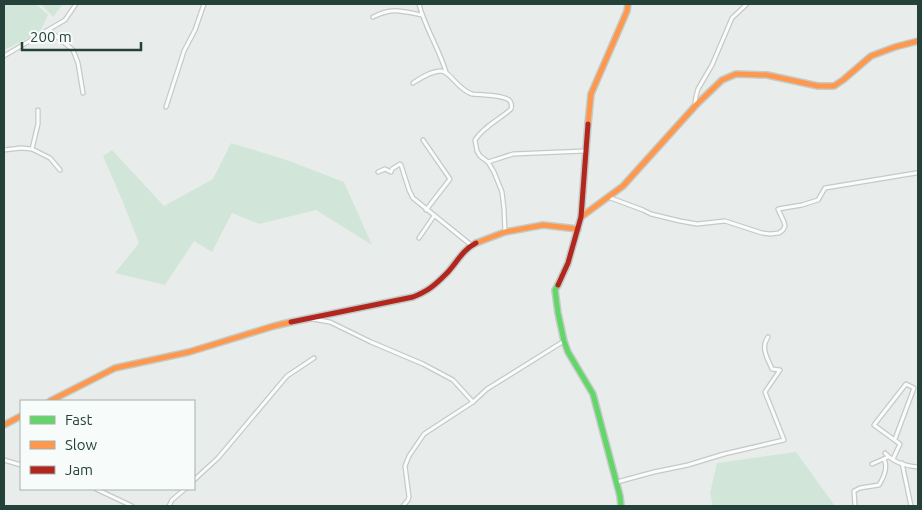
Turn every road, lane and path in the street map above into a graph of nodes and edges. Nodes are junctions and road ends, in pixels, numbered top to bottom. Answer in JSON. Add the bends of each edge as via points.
{"nodes":[{"id":1,"x":76,"y":4,"type":"edge"},
{"id":2,"x":204,"y":4,"type":"edge"},
{"id":3,"x":419,"y":4,"type":"edge"},
{"id":4,"x":628,"y":4,"type":"edge"},
{"id":5,"x":747,"y":4,"type":"edge"},
{"id":6,"x":422,"y":15,"type":"junction"},
{"id":7,"x":373,"y":17,"type":"dead end"},
{"id":8,"x":49,"y":30,"type":"junction"},
{"id":9,"x":918,"y":41,"type":"edge"},
{"id":10,"x":4,"y":56,"type":"edge"},
{"id":11,"x":446,"y":72,"type":"junction"},
{"id":12,"x":413,"y":83,"type":"dead end"},
{"id":13,"x":83,"y":93,"type":"dead end"},
{"id":14,"x":698,"y":104,"type":"junction"},
{"id":15,"x":166,"y":107,"type":"dead end"},
{"id":16,"x":38,"y":110,"type":"dead end"},
{"id":17,"x":423,"y":140,"type":"dead end"},
{"id":18,"x":32,"y":149,"type":"junction"},
{"id":19,"x":4,"y":150,"type":"edge"},
{"id":20,"x":585,"y":151,"type":"junction"},
{"id":21,"x":488,"y":162,"type":"junction"},
{"id":22,"x":60,"y":170,"type":"dead end"},
{"id":23,"x":378,"y":172,"type":"dead end"},
{"id":24,"x":916,"y":173,"type":"dead end"},
{"id":25,"x":608,"y":197,"type":"junction"},
{"id":26,"x":426,"y":210,"type":"junction"},
{"id":27,"x":434,"y":216,"type":"junction"},
{"id":28,"x":581,"y":217,"type":"junction"},
{"id":29,"x":578,"y":230,"type":"junction"},
{"id":30,"x":505,"y":232,"type":"junction"},
{"id":31,"x":419,"y":238,"type":"dead end"},
{"id":32,"x":471,"y":246,"type":"junction"},
{"id":33,"x":306,"y":319,"type":"junction"},
{"id":34,"x":768,"y":338,"type":"dead end"},
{"id":35,"x":564,"y":341,"type":"junction"},
{"id":36,"x":314,"y":358,"type":"dead end"},
{"id":37,"x":52,"y":400,"type":"edge"},
{"id":38,"x":473,"y":402,"type":"junction"},
{"id":39,"x":20,"y":417,"type":"edge"},
{"id":40,"x":4,"y":425,"type":"edge"},
{"id":41,"x":895,"y":439,"type":"junction"},
{"id":42,"x":885,"y":453,"type":"dead end"},
{"id":43,"x":888,"y":457,"type":"junction"},
{"id":44,"x":884,"y":459,"type":"junction"},
{"id":45,"x":893,"y":459,"type":"junction"},
{"id":46,"x":4,"y":460,"type":"edge"},
{"id":47,"x":902,"y":463,"type":"junction"},
{"id":48,"x":20,"y":464,"type":"edge"},
{"id":49,"x":872,"y":464,"type":"dead end"},
{"id":50,"x":918,"y":467,"type":"edge"},
{"id":51,"x":195,"y":479,"type":"edge"},
{"id":52,"x":616,"y":482,"type":"junction"},
{"id":53,"x":98,"y":490,"type":"edge"},
{"id":54,"x":184,"y":490,"type":"edge"},
{"id":55,"x":132,"y":506,"type":"edge"},
{"id":56,"x":168,"y":506,"type":"edge"},
{"id":57,"x":403,"y":506,"type":"edge"},
{"id":58,"x":621,"y":506,"type":"edge"},
{"id":59,"x":855,"y":506,"type":"edge"},
{"id":60,"x":911,"y":506,"type":"edge"}],
"edges":[{"from":1,"to":8,"type":"street","via":[[64,20]]},
{"from":2,"to":15,"type":"street","via":[[184,50]]},
{"from":3,"to":6,"type":"street"},
{"from":4,"to":20,"type":"street","via":[[591,94]]},
{"from":5,"to":14,"type":"street","via":[[732,18],[698,89],[695,103]]},
{"from":6,"to":7,"type":"street","via":[[390,10]]},
{"from":6,"to":11,"type":"street"},
{"from":8,"to":10,"type":"street"},
{"from":8,"to":13,"type":"street","via":[[73,50]]},
{"from":9,"to":14,"type":"street","via":[[871,56],[834,86],[818,86],[767,74],[736,74],[722,80]]},
{"from":11,"to":12,"type":"street","via":[[424,75]]},
{"from":11,"to":21,"type":"street","via":[[462,90],[504,98],[512,104],[505,115],[475,140],[477,151]]},
{"from":14,"to":25,"type":"street","via":[[623,186]]},
{"from":16,"to":18,"type":"street"},
{"from":17,"to":26,"type":"street","via":[[450,178]]},
{"from":18,"to":19,"type":"street"},
{"from":18,"to":22,"type":"street","via":[[50,158]]},
{"from":20,"to":21,"type":"street","via":[[513,154]]},
{"from":20,"to":28,"type":"street"},
{"from":21,"to":30,"type":"street","via":[[502,192]]},
{"from":23,"to":26,"type":"street","via":[[385,169],[391,172],[400,164],[413,198]]},
{"from":24,"to":25,"type":"street","via":[[825,188],[818,200],[778,209],[785,226],[779,233],[770,234],[725,221],[697,224],[680,221],[651,214]]},
{"from":25,"to":28,"type":"street"},
{"from":26,"to":27,"type":"street"},
{"from":27,"to":31,"type":"street"},
{"from":27,"to":32,"type":"street"},
{"from":28,"to":29,"type":"street"},
{"from":29,"to":30,"type":"street","via":[[544,225]]},
{"from":29,"to":35,"type":"street","via":[[555,290]]},
{"from":30,"to":32,"type":"street"},
{"from":32,"to":33,"type":"street","via":[[428,290],[413,297]]},
{"from":33,"to":37,"type":"street","via":[[189,352],[115,368]]},
{"from":33,"to":38,"type":"street","via":[[330,322],[424,364],[453,380]]},
{"from":34,"to":52,"type":"street","via":[[764,348],[772,370],[780,370],[765,392],[784,440]]},
{"from":35,"to":38,"type":"street","via":[[487,389]]},
{"from":35,"to":52,"type":"street","via":[[593,394]]},
{"from":36,"to":51,"type":"street","via":[[287,376],[218,458]]},
{"from":38,"to":57,"type":"street","via":[[424,434],[405,466],[409,496]]},
{"from":39,"to":40,"type":"street"},
{"from":41,"to":41,"type":"street","via":[[874,425],[906,384],[914,388]]},
{"from":41,"to":45,"type":"street","via":[[900,444]]},
{"from":42,"to":43,"type":"street"},
{"from":43,"to":44,"type":"street"},
{"from":43,"to":45,"type":"street"},
{"from":44,"to":49,"type":"street"},
{"from":44,"to":59,"type":"street","via":[[886,464],[879,485],[854,491]]},
{"from":45,"to":47,"type":"street"},
{"from":46,"to":48,"type":"street"},
{"from":47,"to":50,"type":"street"},
{"from":47,"to":60,"type":"street"},
{"from":52,"to":58,"type":"street"},
{"from":53,"to":55,"type":"street"},
{"from":54,"to":56,"type":"street"}]}
